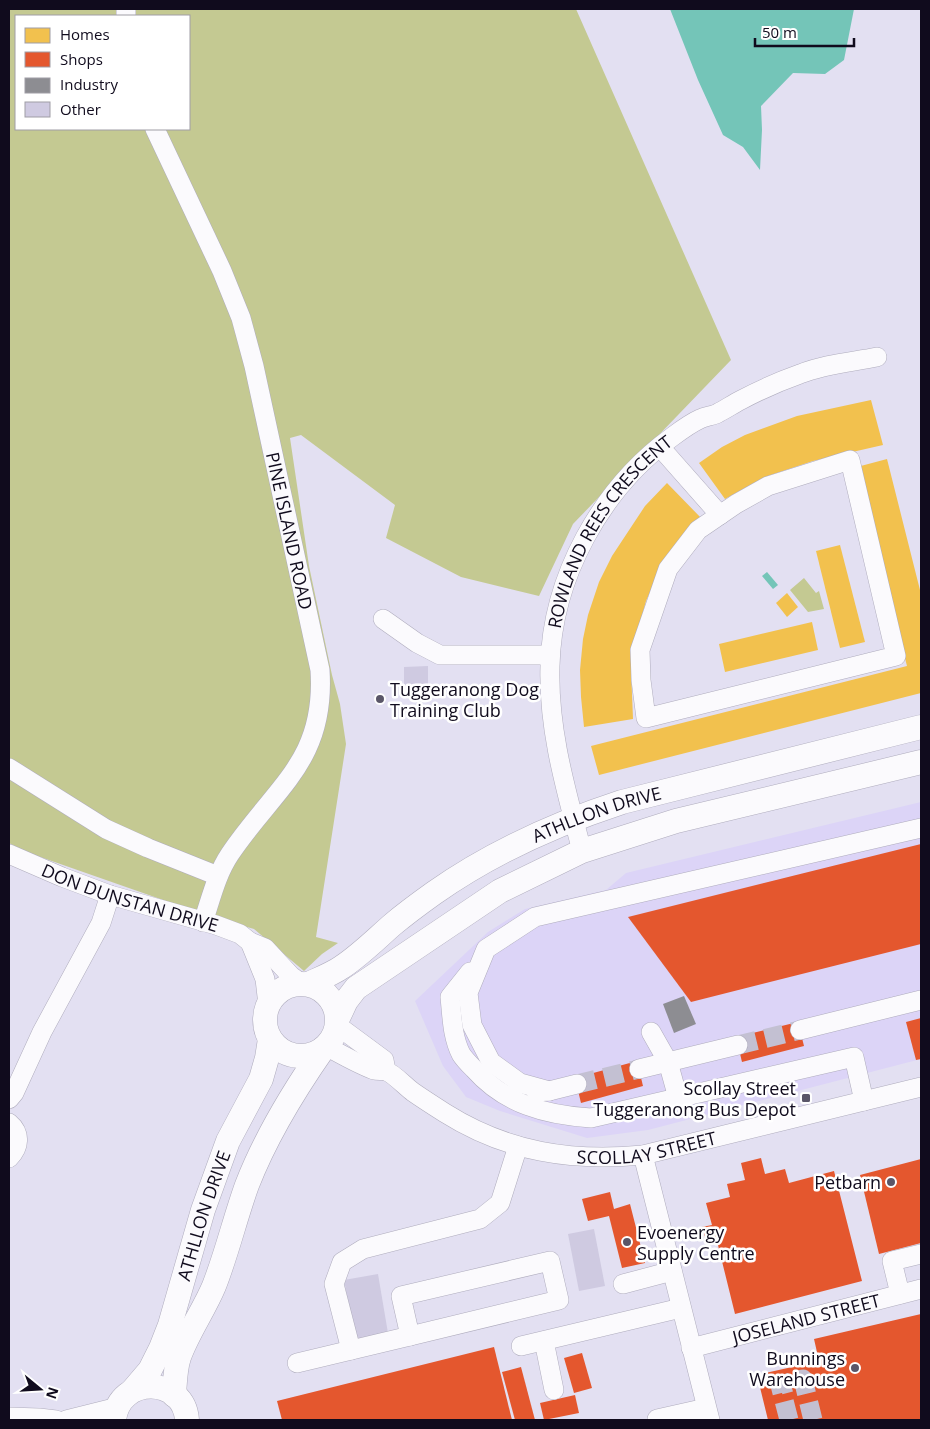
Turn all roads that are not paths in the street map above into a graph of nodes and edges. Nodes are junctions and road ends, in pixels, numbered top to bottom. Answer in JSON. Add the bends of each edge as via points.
{"nodes":[{"id":1,"x":155,"y":130,"type":"edge"},
{"id":2,"x":877,"y":357,"type":"dead end"},
{"id":3,"x":660,"y":447,"type":"junction"},
{"id":4,"x":720,"y":515,"type":"junction"},
{"id":5,"x":383,"y":619,"type":"dead end"},
{"id":6,"x":550,"y":655,"type":"junction"},
{"id":7,"x":921,"y":728,"type":"edge"},
{"id":8,"x":921,"y":762,"type":"edge"},
{"id":9,"x":9,"y":768,"type":"edge"},
{"id":10,"x":573,"y":818,"type":"junction"},
{"id":11,"x":921,"y":828,"type":"edge"},
{"id":12,"x":582,"y":852,"type":"junction"},
{"id":13,"x":9,"y":854,"type":"edge"},
{"id":14,"x":218,"y":876,"type":"junction"},
{"id":15,"x":110,"y":895,"type":"junction"},
{"id":16,"x":203,"y":922,"type":"junction"},
{"id":17,"x":250,"y":942,"type":"junction"},
{"id":18,"x":486,"y":951,"type":"junction"},
{"id":19,"x":304,"y":984,"type":"junction"},
{"id":20,"x":921,"y":1000,"type":"edge"},
{"id":21,"x":268,"y":1005,"type":"junction"},
{"id":22,"x":800,"y":1030,"type":"tunnel mouth"},
{"id":23,"x":651,"y":1032,"type":"dead end"},
{"id":24,"x":331,"y":1035,"type":"junction"},
{"id":25,"x":270,"y":1039,"type":"junction"},
{"id":26,"x":738,"y":1045,"type":"tunnel mouth"},
{"id":27,"x":668,"y":1062,"type":"junction"},
{"id":28,"x":639,"y":1069,"type":"tunnel mouth"},
{"id":29,"x":577,"y":1084,"type":"tunnel mouth"},
{"id":30,"x":921,"y":1087,"type":"edge"},
{"id":31,"x":549,"y":1091,"type":"junction"},
{"id":32,"x":501,"y":1094,"type":"junction"},
{"id":33,"x":12,"y":1096,"type":"edge"},
{"id":34,"x":678,"y":1098,"type":"junction"},
{"id":35,"x":864,"y":1101,"type":"junction"},
{"id":36,"x":12,"y":1127,"type":"edge"},
{"id":37,"x":518,"y":1146,"type":"junction"},
{"id":38,"x":643,"y":1155,"type":"junction"},
{"id":39,"x":9,"y":1158,"type":"edge"},
{"id":40,"x":921,"y":1254,"type":"edge"},
{"id":41,"x":672,"y":1272,"type":"junction"},
{"id":42,"x":623,"y":1284,"type":"dead end"},
{"id":43,"x":921,"y":1289,"type":"edge"},
{"id":44,"x":900,"y":1294,"type":"junction"},
{"id":45,"x":681,"y":1308,"type":"junction"},
{"id":46,"x":410,"y":1336,"type":"junction"},
{"id":47,"x":544,"y":1341,"type":"junction"},
{"id":48,"x":521,"y":1346,"type":"dead end"},
{"id":49,"x":691,"y":1348,"type":"junction"},
{"id":50,"x":351,"y":1350,"type":"junction"},
{"id":51,"x":297,"y":1363,"type":"dead end"},
{"id":52,"x":554,"y":1390,"type":"dead end"},
{"id":53,"x":174,"y":1395,"type":"junction"},
{"id":54,"x":122,"y":1406,"type":"edge"},
{"id":55,"x":708,"y":1416,"type":"edge"},
{"id":56,"x":9,"y":1417,"type":"edge"},
{"id":57,"x":56,"y":1420,"type":"edge"},
{"id":58,"x":66,"y":1420,"type":"edge"},
{"id":59,"x":187,"y":1420,"type":"edge"},
{"id":60,"x":657,"y":1420,"type":"edge"}],
"edges":[{"from":1,"to":14,"type":"street","name":"PINE ISLAND ROAD","via":[[241,318],[320,670],[318,714],[304,756],[229,855]]},
{"from":2,"to":3,"type":"street","name":"ROWLAND REES CRESCENT","via":[[800,373],[740,400],[718,414],[700,419]]},
{"from":3,"to":4,"type":"street"},
{"from":3,"to":6,"type":"street","name":"ROWLAND REES CRESCENT","via":[[637,467],[605,504],[581,545],[558,609]]},
{"from":4,"to":4,"type":"street","via":[[768,486],[850,460],[896,656],[646,718],[640,650],[668,569],[698,530]]},
{"from":5,"to":6,"type":"street","via":[[440,655]]},
{"from":6,"to":10,"type":"street","name":"ROWLAND REES CRESCENT","via":[[551,708],[558,758]]},
{"from":7,"to":10,"type":"main road","name":"ATHLLON DRIVE","via":[[622,802]]},
{"from":8,"to":12,"type":"main road","name":"ATHLLON DRIVE","via":[[676,822]]},
{"from":9,"to":14,"type":"street","via":[[106,829]]},
{"from":10,"to":12,"type":"street","name":"ROWLAND REES CRESCENT"},
{"from":10,"to":19,"type":"main road","name":"ATHLLON DRIVE","via":[[478,865],[434,893],[341,968]]},
{"from":11,"to":18,"type":"street","via":[[535,917]]},
{"from":12,"to":24,"type":"main road","name":"ATHLLON DRIVE","via":[[500,891],[356,988]]},
{"from":13,"to":15,"type":"street","name":"DON DUNSTAN DRIVE"},
{"from":14,"to":16,"type":"street","name":"PINE ISLAND ROAD"},
{"from":15,"to":16,"type":"street","name":"DON DUNSTAN DRIVE"},
{"from":15,"to":33,"type":"street","via":[[101,923],[42,1032]]},
{"from":16,"to":17,"type":"street","name":"DON DUNSTAN DRIVE","via":[[240,934]]},
{"from":17,"to":19,"type":"street","name":"DON DUNSTAN DRIVE","via":[[265,948],[291,976]]},
{"from":17,"to":21,"type":"street","via":[[265,979]]},
{"from":18,"to":31,"type":"street","via":[[468,993],[472,1025],[491,1062],[520,1083]]},
{"from":18,"to":32,"type":"street","via":[[450,997],[454,1033],[462,1055]]},
{"from":19,"to":21,"type":"main road","via":[[287,986]]},
{"from":19,"to":24,"type":"main road","via":[[323,990],[337,1010]]},
{"from":20,"to":22,"type":"street"},
{"from":21,"to":25,"type":"main road","via":[[265,1022]]},
{"from":23,"to":27,"type":"street"},
{"from":24,"to":25,"type":"main road","via":[[310,1056],[292,1056]]},
{"from":24,"to":37,"type":"street","name":"SCOLLAY STREET","via":[[384,1060],[386,1071],[446,1114]]},
{"from":24,"to":53,"type":"main road","name":"ATHLLON DRIVE","via":[[267,1141],[248,1185],[216,1279],[179,1357]]},
{"from":25,"to":54,"type":"main road","name":"ATHLLON DRIVE","via":[[261,1079],[228,1141],[203,1210],[161,1348],[150,1370]]},
{"from":26,"to":27,"type":"street"},
{"from":27,"to":28,"type":"street"},
{"from":27,"to":34,"type":"street"},
{"from":29,"to":31,"type":"street"},
{"from":30,"to":35,"type":"street","name":"SCOLLAY STREET"},
{"from":31,"to":32,"type":"street"},
{"from":32,"to":34,"type":"street","via":[[538,1110],[591,1118]]},
{"from":33,"to":36,"type":"street"},
{"from":34,"to":35,"type":"street","via":[[854,1057]]},
{"from":35,"to":38,"type":"street","name":"SCOLLAY STREET"},
{"from":36,"to":39,"type":"street","via":[[18,1136],[17,1148]]},
{"from":37,"to":38,"type":"street","name":"SCOLLAY STREET","via":[[585,1158]]},
{"from":37,"to":50,"type":"street","via":[[500,1203],[480,1219],[363,1249],[342,1262],[334,1284]]},
{"from":38,"to":41,"type":"street"},
{"from":40,"to":44,"type":"street","via":[[892,1261]]},
{"from":41,"to":42,"type":"street"},
{"from":41,"to":45,"type":"street"},
{"from":43,"to":44,"type":"street","name":"JOSELAND STREET"},
{"from":44,"to":49,"type":"street","name":"JOSELAND STREET"},
{"from":45,"to":47,"type":"street"},
{"from":45,"to":49,"type":"street"},
{"from":46,"to":46,"type":"street","via":[[559,1300],[550,1261],[401,1296]]},
{"from":46,"to":50,"type":"street"},
{"from":47,"to":48,"type":"street"},
{"from":47,"to":52,"type":"street"},
{"from":49,"to":55,"type":"street"},
{"from":50,"to":51,"type":"street"},
{"from":53,"to":54,"type":"main road","via":[[148,1386]]},
{"from":53,"to":59,"type":"main road","via":[[184,1408]]},
{"from":54,"to":58,"type":"street"},
{"from":55,"to":60,"type":"street"},
{"from":56,"to":57,"type":"street"}]}
